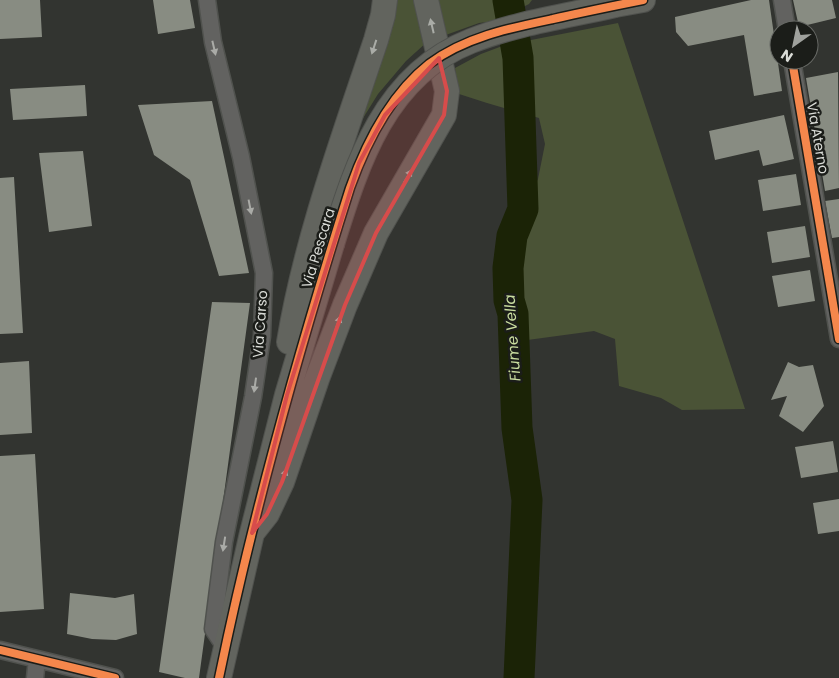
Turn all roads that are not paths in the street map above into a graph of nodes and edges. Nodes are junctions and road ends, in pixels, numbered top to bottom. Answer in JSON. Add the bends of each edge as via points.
{"nodes":[{"id":1,"x":207,"y":0,"type":"edge"},
{"id":2,"x":385,"y":0,"type":"edge"},
{"id":3,"x":426,"y":0,"type":"edge"},
{"id":4,"x":643,"y":0,"type":"edge"},
{"id":5,"x":782,"y":0,"type":"edge"},
{"id":6,"x":785,"y":20,"type":"edge"},
{"id":7,"x":794,"y":70,"type":"edge"},
{"id":8,"x":839,"y":340,"type":"edge"},
{"id":9,"x":287,"y":395,"type":"junction"},
{"id":10,"x":252,"y":533,"type":"junction"},
{"id":11,"x":225,"y":647,"type":"junction"},
{"id":12,"x":0,"y":650,"type":"edge"},
{"id":13,"x":37,"y":659,"type":"junction"},
{"id":14,"x":35,"y":678,"type":"edge"},
{"id":15,"x":115,"y":678,"type":"edge"},
{"id":16,"x":219,"y":678,"type":"edge"}],
"edges":[{"from":1,"to":11,"type":"street","name":"Via Carso","one_way":true,"via":[[213,42],[241,157],[264,273],[262,336],[224,542],[213,629]]},
{"from":2,"to":9,"type":"street","one_way":true,"via":[[376,40],[308,255],[288,347]]},
{"from":10,"to":3,"type":"street","one_way":true,"via":[[267,514],[282,482],[317,379],[376,233],[444,115],[447,91]]},
{"from":4,"to":9,"type":"street","name":"Via Pescara","bridge":true,"via":[[512,28],[458,47],[428,65],[396,100],[376,128],[359,163]]},
{"from":5,"to":6,"type":"street"},
{"from":7,"to":8,"type":"street","name":"Via Aterno"},
{"from":9,"to":10,"type":"street","name":"Via Pescara"},
{"from":10,"to":11,"type":"street","name":"Via Pescara"},
{"from":11,"to":16,"type":"street","name":"Via Pescara"},
{"from":12,"to":13,"type":"street"},
{"from":13,"to":14,"type":"street"},
{"from":13,"to":15,"type":"street"}]}
